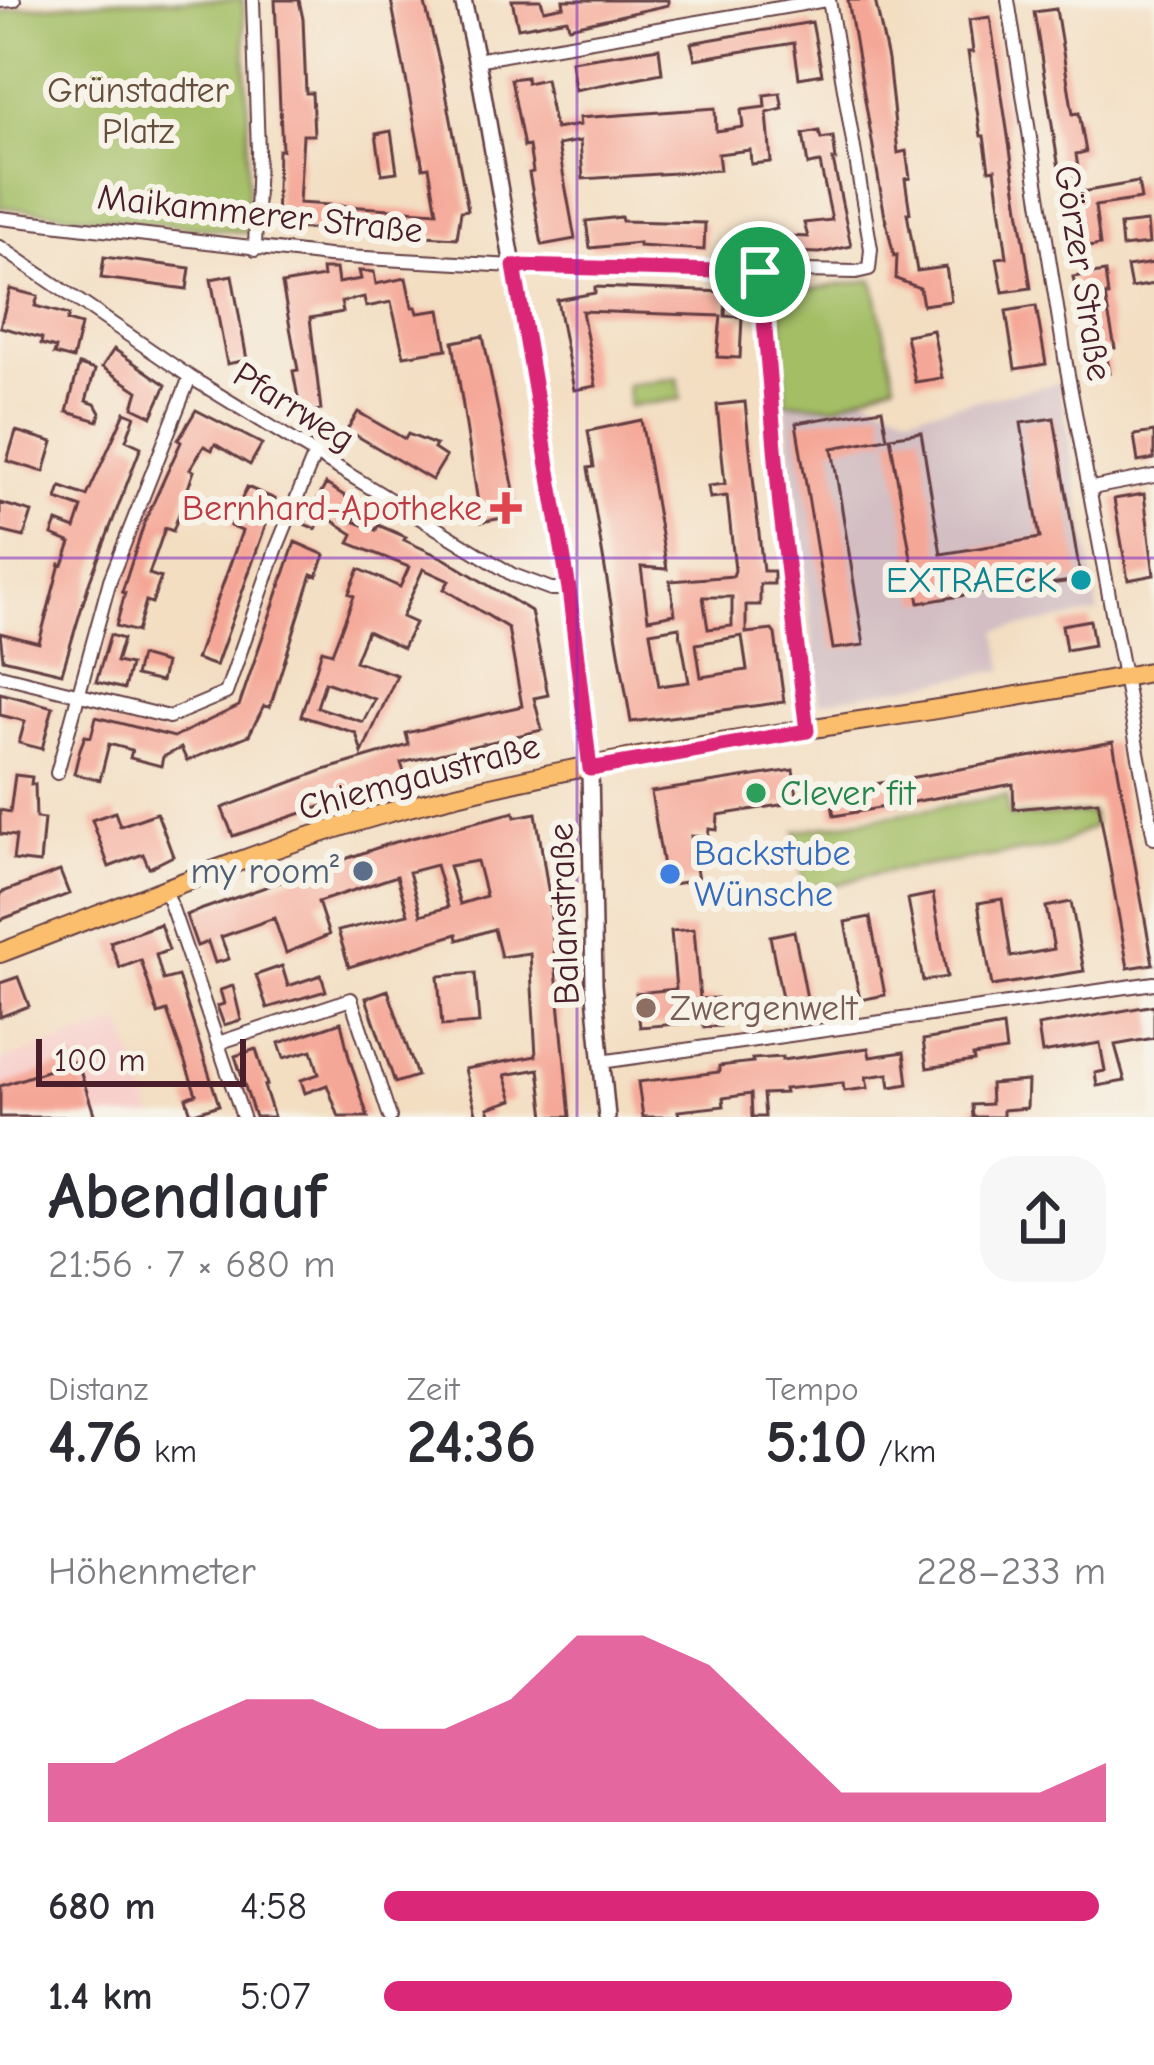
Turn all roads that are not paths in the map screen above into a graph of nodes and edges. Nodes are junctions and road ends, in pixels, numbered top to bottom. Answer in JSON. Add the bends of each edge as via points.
{"nodes":[{"id":1,"x":14,"y":0,"type":"edge"},
{"id":2,"x":253,"y":0,"type":"edge"},
{"id":3,"x":463,"y":0,"type":"edge"},
{"id":4,"x":828,"y":0,"type":"edge"},
{"id":5,"x":1008,"y":0,"type":"edge"},
{"id":6,"x":0,"y":2,"type":"edge"},
{"id":7,"x":476,"y":60,"type":"junction"},
{"id":8,"x":0,"y":218,"type":"edge"},
{"id":9,"x":0,"y":247,"type":"edge"},
{"id":10,"x":255,"y":250,"type":"junction"},
{"id":11,"x":514,"y":266,"type":"junction"},
{"id":12,"x":760,"y":272,"type":"junction"},
{"id":13,"x":190,"y":377,"type":"junction"},
{"id":14,"x":314,"y":455,"type":"junction"},
{"id":15,"x":1154,"y":476,"type":"edge"},
{"id":16,"x":1092,"y":488,"type":"junction"},
{"id":17,"x":569,"y":589,"type":"junction"},
{"id":18,"x":1154,"y":671,"type":"edge"},
{"id":19,"x":0,"y":675,"type":"edge"},
{"id":20,"x":1126,"y":677,"type":"junction"},
{"id":21,"x":76,"y":694,"type":"junction"},
{"id":22,"x":807,"y":731,"type":"junction"},
{"id":23,"x":590,"y":769,"type":"junction"},
{"id":24,"x":57,"y":773,"type":"dead end"},
{"id":25,"x":1154,"y":838,"type":"edge"},
{"id":26,"x":166,"y":891,"type":"junction"},
{"id":27,"x":0,"y":953,"type":"edge"},
{"id":28,"x":1154,"y":983,"type":"edge"},
{"id":29,"x":218,"y":1042,"type":"junction"},
{"id":30,"x":601,"y":1062,"type":"junction"},
{"id":31,"x":243,"y":1117,"type":"edge"},
{"id":32,"x":390,"y":1117,"type":"edge"},
{"id":33,"x":607,"y":1117,"type":"edge"}],
"edges":[{"from":1,"to":6,"type":"street"},
{"from":2,"to":10,"type":"street"},
{"from":3,"to":7,"type":"street","name":"Balanstraße"},
{"from":4,"to":7,"type":"street"},
{"from":4,"to":12,"type":"street","name":"Maikammerer Straße","via":[[870,266]]},
{"from":5,"to":16,"type":"street","name":"Görzer Straße"},
{"from":7,"to":11,"type":"street","name":"Balanstraße"},
{"from":8,"to":10,"type":"street","name":"Maikammerer Straße"},
{"from":9,"to":13,"type":"street","name":"Pfarrweg"},
{"from":10,"to":11,"type":"street","name":"Maikammerer Straße"},
{"from":11,"to":12,"type":"street","name":"Maikammerer Straße"},
{"from":11,"to":17,"type":"street","name":"Balanstraße"},
{"from":12,"to":22,"type":"street"},
{"from":13,"to":14,"type":"street","name":"Pfarrweg"},
{"from":13,"to":21,"type":"street","via":[[131,518]]},
{"from":14,"to":17,"type":"street","name":"Pfarrweg","via":[[513,575]]},
{"from":14,"to":21,"type":"street","via":[[226,693],[169,717]]},
{"from":15,"to":16,"type":"street"},
{"from":16,"to":20,"type":"street","name":"Görzer Straße"},
{"from":17,"to":23,"type":"street","name":"Balanstraße"},
{"from":18,"to":20,"type":"main road","name":"Chiemgaustraße"},
{"from":19,"to":21,"type":"street"},
{"from":20,"to":22,"type":"main road","name":"Chiemgaustraße"},
{"from":20,"to":25,"type":"street","name":"Görzer Straße"},
{"from":21,"to":24,"type":"street"},
{"from":22,"to":23,"type":"main road","name":"Chiemgaustraße"},
{"from":23,"to":26,"type":"main road","name":"Chiemgaustraße","via":[[376,816]]},
{"from":23,"to":30,"type":"street","name":"Balanstraße"},
{"from":26,"to":27,"type":"main road","name":"Chiemgaustraße"},
{"from":26,"to":29,"type":"street"},
{"from":28,"to":30,"type":"street"},
{"from":29,"to":31,"type":"street"},
{"from":29,"to":32,"type":"street","via":[[351,999]]},
{"from":30,"to":33,"type":"street","name":"Balanstraße"}]}
